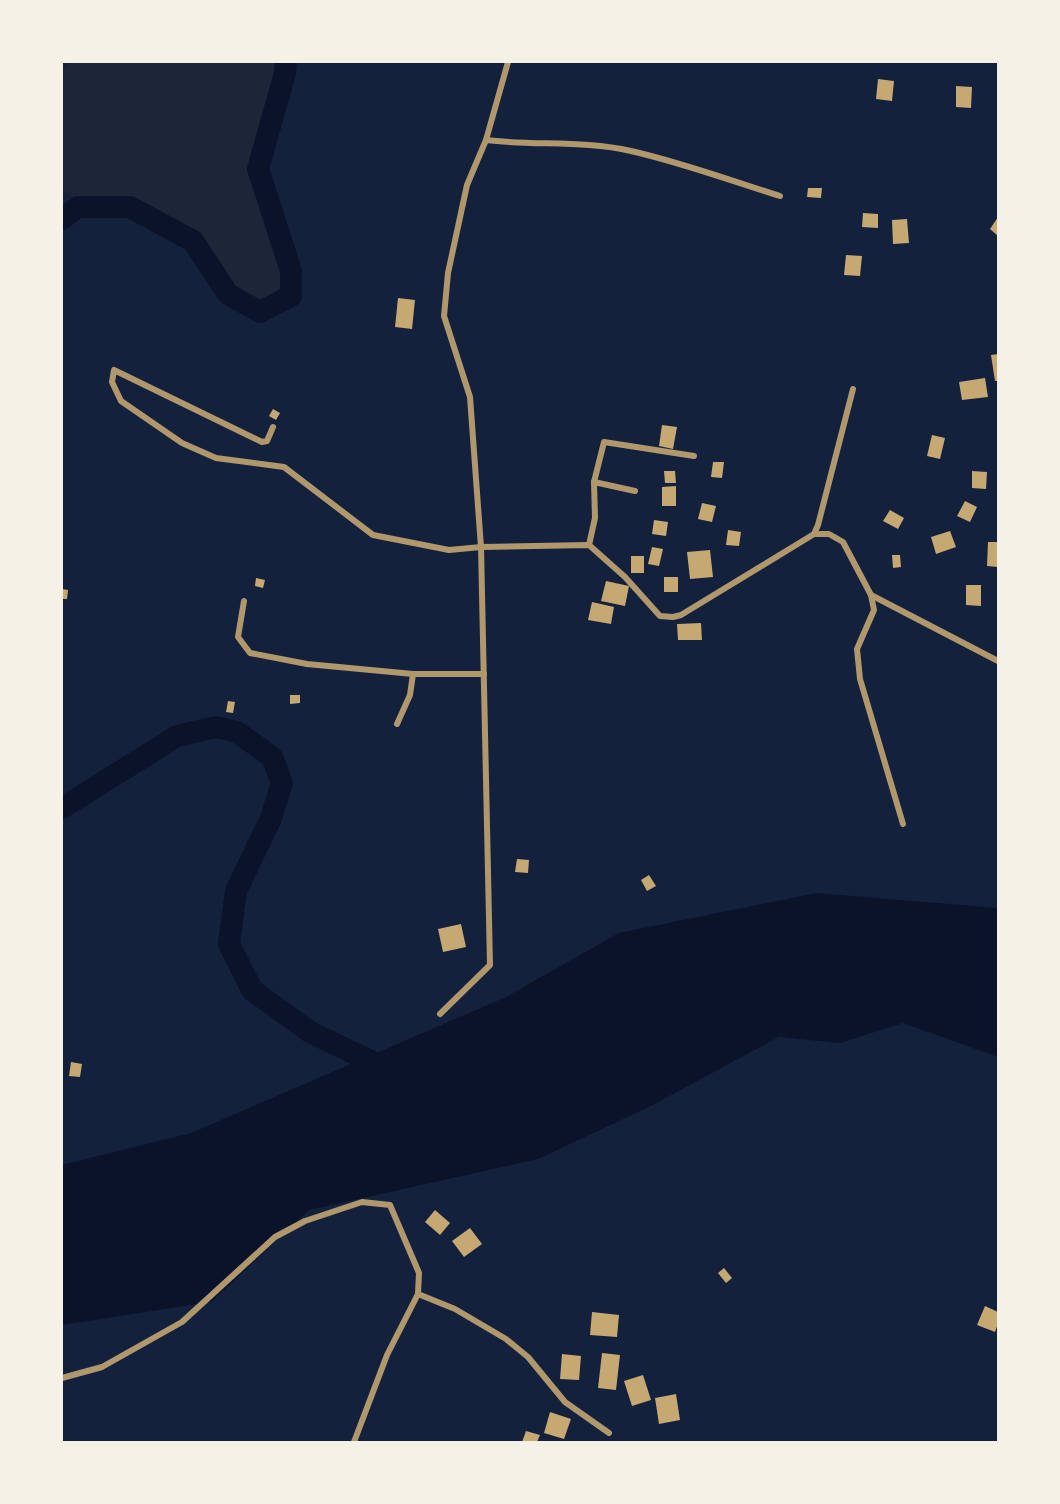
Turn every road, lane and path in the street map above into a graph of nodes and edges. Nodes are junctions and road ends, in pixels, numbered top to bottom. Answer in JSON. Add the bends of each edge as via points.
{"nodes":[{"id":1,"x":508,"y":62,"type":"edge"},
{"id":2,"x":486,"y":140,"type":"junction"},
{"id":3,"x":780,"y":196,"type":"dead end"},
{"id":4,"x":853,"y":389,"type":"dead end"},
{"id":5,"x":273,"y":427,"type":"dead end"},
{"id":6,"x":694,"y":456,"type":"dead end"},
{"id":7,"x":594,"y":482,"type":"junction"},
{"id":8,"x":635,"y":491,"type":"dead end"},
{"id":9,"x":814,"y":534,"type":"junction"},
{"id":10,"x":589,"y":545,"type":"junction"},
{"id":11,"x":481,"y":547,"type":"junction"},
{"id":12,"x":871,"y":596,"type":"junction"},
{"id":13,"x":244,"y":602,"type":"dead end"},
{"id":14,"x":999,"y":661,"type":"edge"},
{"id":15,"x":413,"y":674,"type":"junction"},
{"id":16,"x":484,"y":674,"type":"junction"},
{"id":17,"x":397,"y":724,"type":"dead end"},
{"id":18,"x":903,"y":824,"type":"dead end"},
{"id":19,"x":440,"y":1014,"type":"dead end"},
{"id":20,"x":418,"y":1294,"type":"junction"},
{"id":21,"x":62,"y":1378,"type":"edge"},
{"id":22,"x":609,"y":1433,"type":"dead end"},
{"id":23,"x":354,"y":1443,"type":"edge"}],
"edges":[{"from":1,"to":2,"type":"street"},
{"from":2,"to":3,"type":"street","via":[[631,151]]},
{"from":2,"to":11,"type":"street","via":[[467,185],[447,273],[444,316],[470,398]]},
{"from":4,"to":9,"type":"street"},
{"from":5,"to":11,"type":"street","via":[[267,441],[262,442],[114,370],[112,382],[121,401],[182,443],[216,458],[284,467],[373,535],[449,550]]},
{"from":6,"to":7,"type":"street","via":[[604,442]]},
{"from":7,"to":8,"type":"street"},
{"from":7,"to":10,"type":"street","via":[[595,518]]},
{"from":9,"to":10,"type":"street","via":[[673,617],[660,616],[626,577]]},
{"from":9,"to":12,"type":"street","via":[[829,534],[843,542]]},
{"from":10,"to":11,"type":"street"},
{"from":11,"to":16,"type":"street"},
{"from":12,"to":14,"type":"street"},
{"from":12,"to":18,"type":"street","via":[[874,610],[857,649],[860,680]]},
{"from":13,"to":15,"type":"street","via":[[238,638],[250,653],[307,664]]},
{"from":15,"to":16,"type":"street"},
{"from":15,"to":17,"type":"street","via":[[410,695]]},
{"from":16,"to":19,"type":"street","via":[[490,965]]},
{"from":20,"to":21,"type":"street","via":[[418,1273],[390,1205],[362,1202],[305,1221],[275,1237],[182,1322],[102,1367]]},
{"from":20,"to":22,"type":"street","via":[[455,1309],[506,1339],[528,1357],[565,1402]]},
{"from":20,"to":23,"type":"street","via":[[387,1355]]}]}
